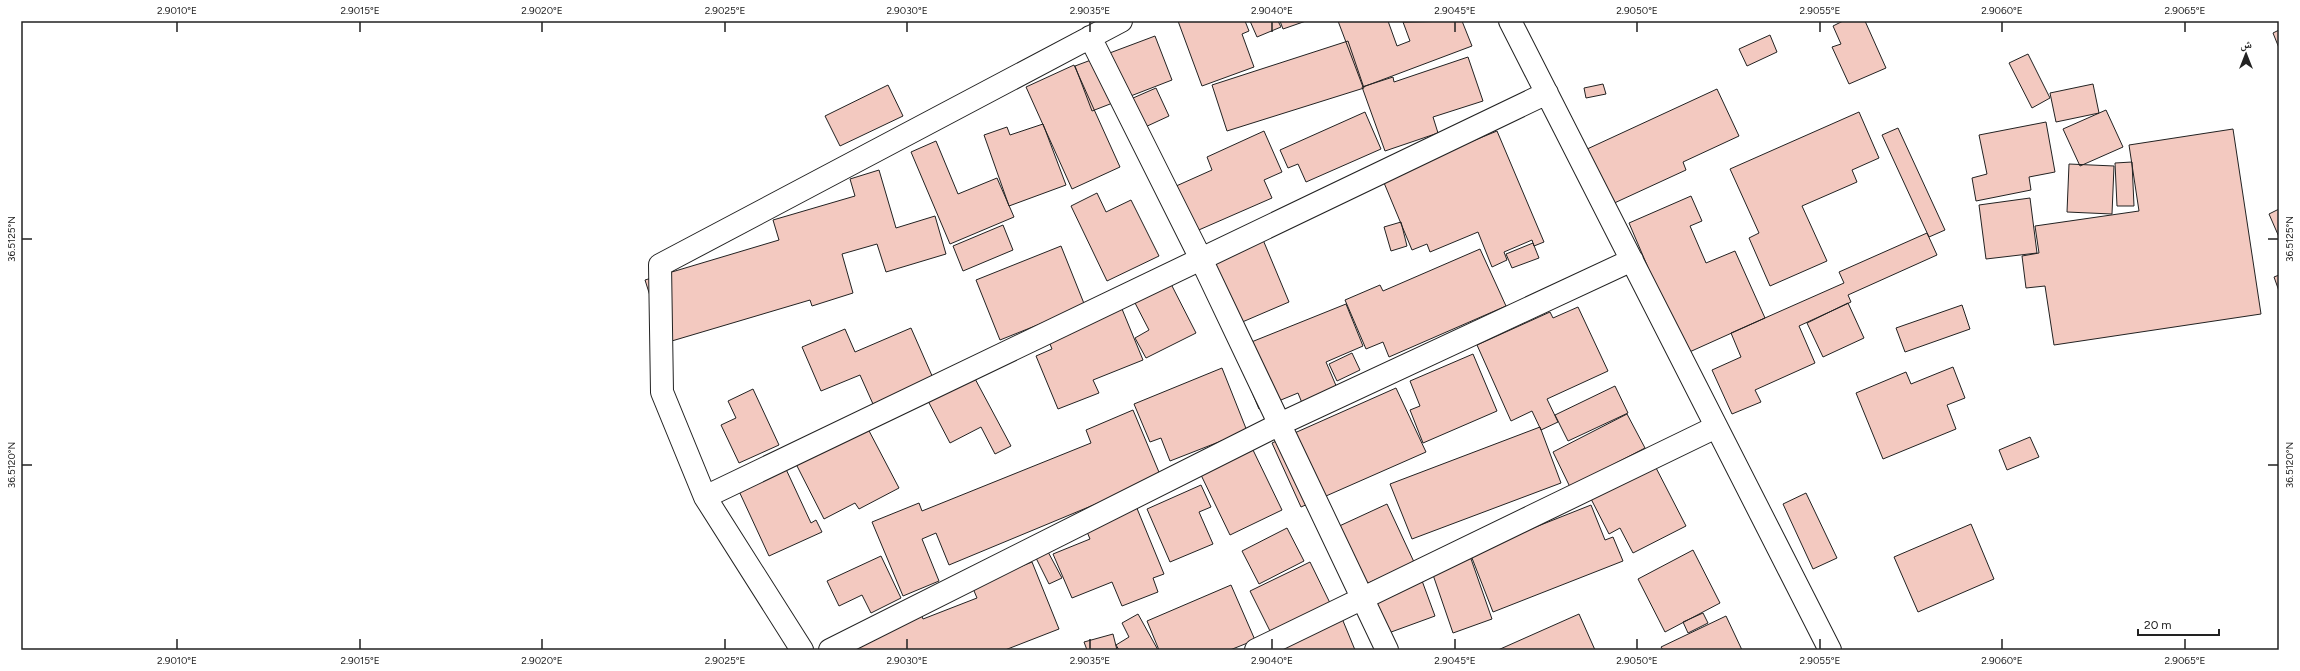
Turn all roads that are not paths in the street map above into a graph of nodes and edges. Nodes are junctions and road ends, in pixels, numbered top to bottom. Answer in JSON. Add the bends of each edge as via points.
{"nodes":[{"id":1,"x":1121,"y":21,"type":"edge"},
{"id":2,"x":1510,"y":21,"type":"edge"},
{"id":3,"x":1090,"y":37,"type":"junction"},
{"id":4,"x":1548,"y":93,"type":"junction"},
{"id":5,"x":1202,"y":259,"type":"junction"},
{"id":6,"x":1632,"y":260,"type":"junction"},
{"id":7,"x":1280,"y":424,"type":"junction"},
{"id":8,"x":1716,"y":427,"type":"junction"},
{"id":9,"x":705,"y":497,"type":"junction"},
{"id":10,"x":1362,"y":598,"type":"junction"},
{"id":11,"x":802,"y":650,"type":"edge"},
{"id":12,"x":830,"y":650,"type":"edge"},
{"id":13,"x":1256,"y":650,"type":"edge"},
{"id":14,"x":1386,"y":650,"type":"edge"},
{"id":15,"x":1830,"y":650,"type":"edge"}],
"edges":[{"from":1,"to":3,"type":"street"},
{"from":2,"to":4,"type":"street"},
{"from":3,"to":5,"type":"street"},
{"from":3,"to":9,"type":"street","via":[[660,265],[662,392]]},
{"from":4,"to":5,"type":"street"},
{"from":4,"to":6,"type":"street"},
{"from":5,"to":7,"type":"street"},
{"from":5,"to":9,"type":"street"},
{"from":6,"to":7,"type":"street"},
{"from":6,"to":8,"type":"street"},
{"from":7,"to":10,"type":"street"},
{"from":7,"to":12,"type":"street"},
{"from":8,"to":10,"type":"street"},
{"from":8,"to":15,"type":"street"},
{"from":9,"to":11,"type":"street"},
{"from":10,"to":13,"type":"street"},
{"from":10,"to":14,"type":"street"}]}
